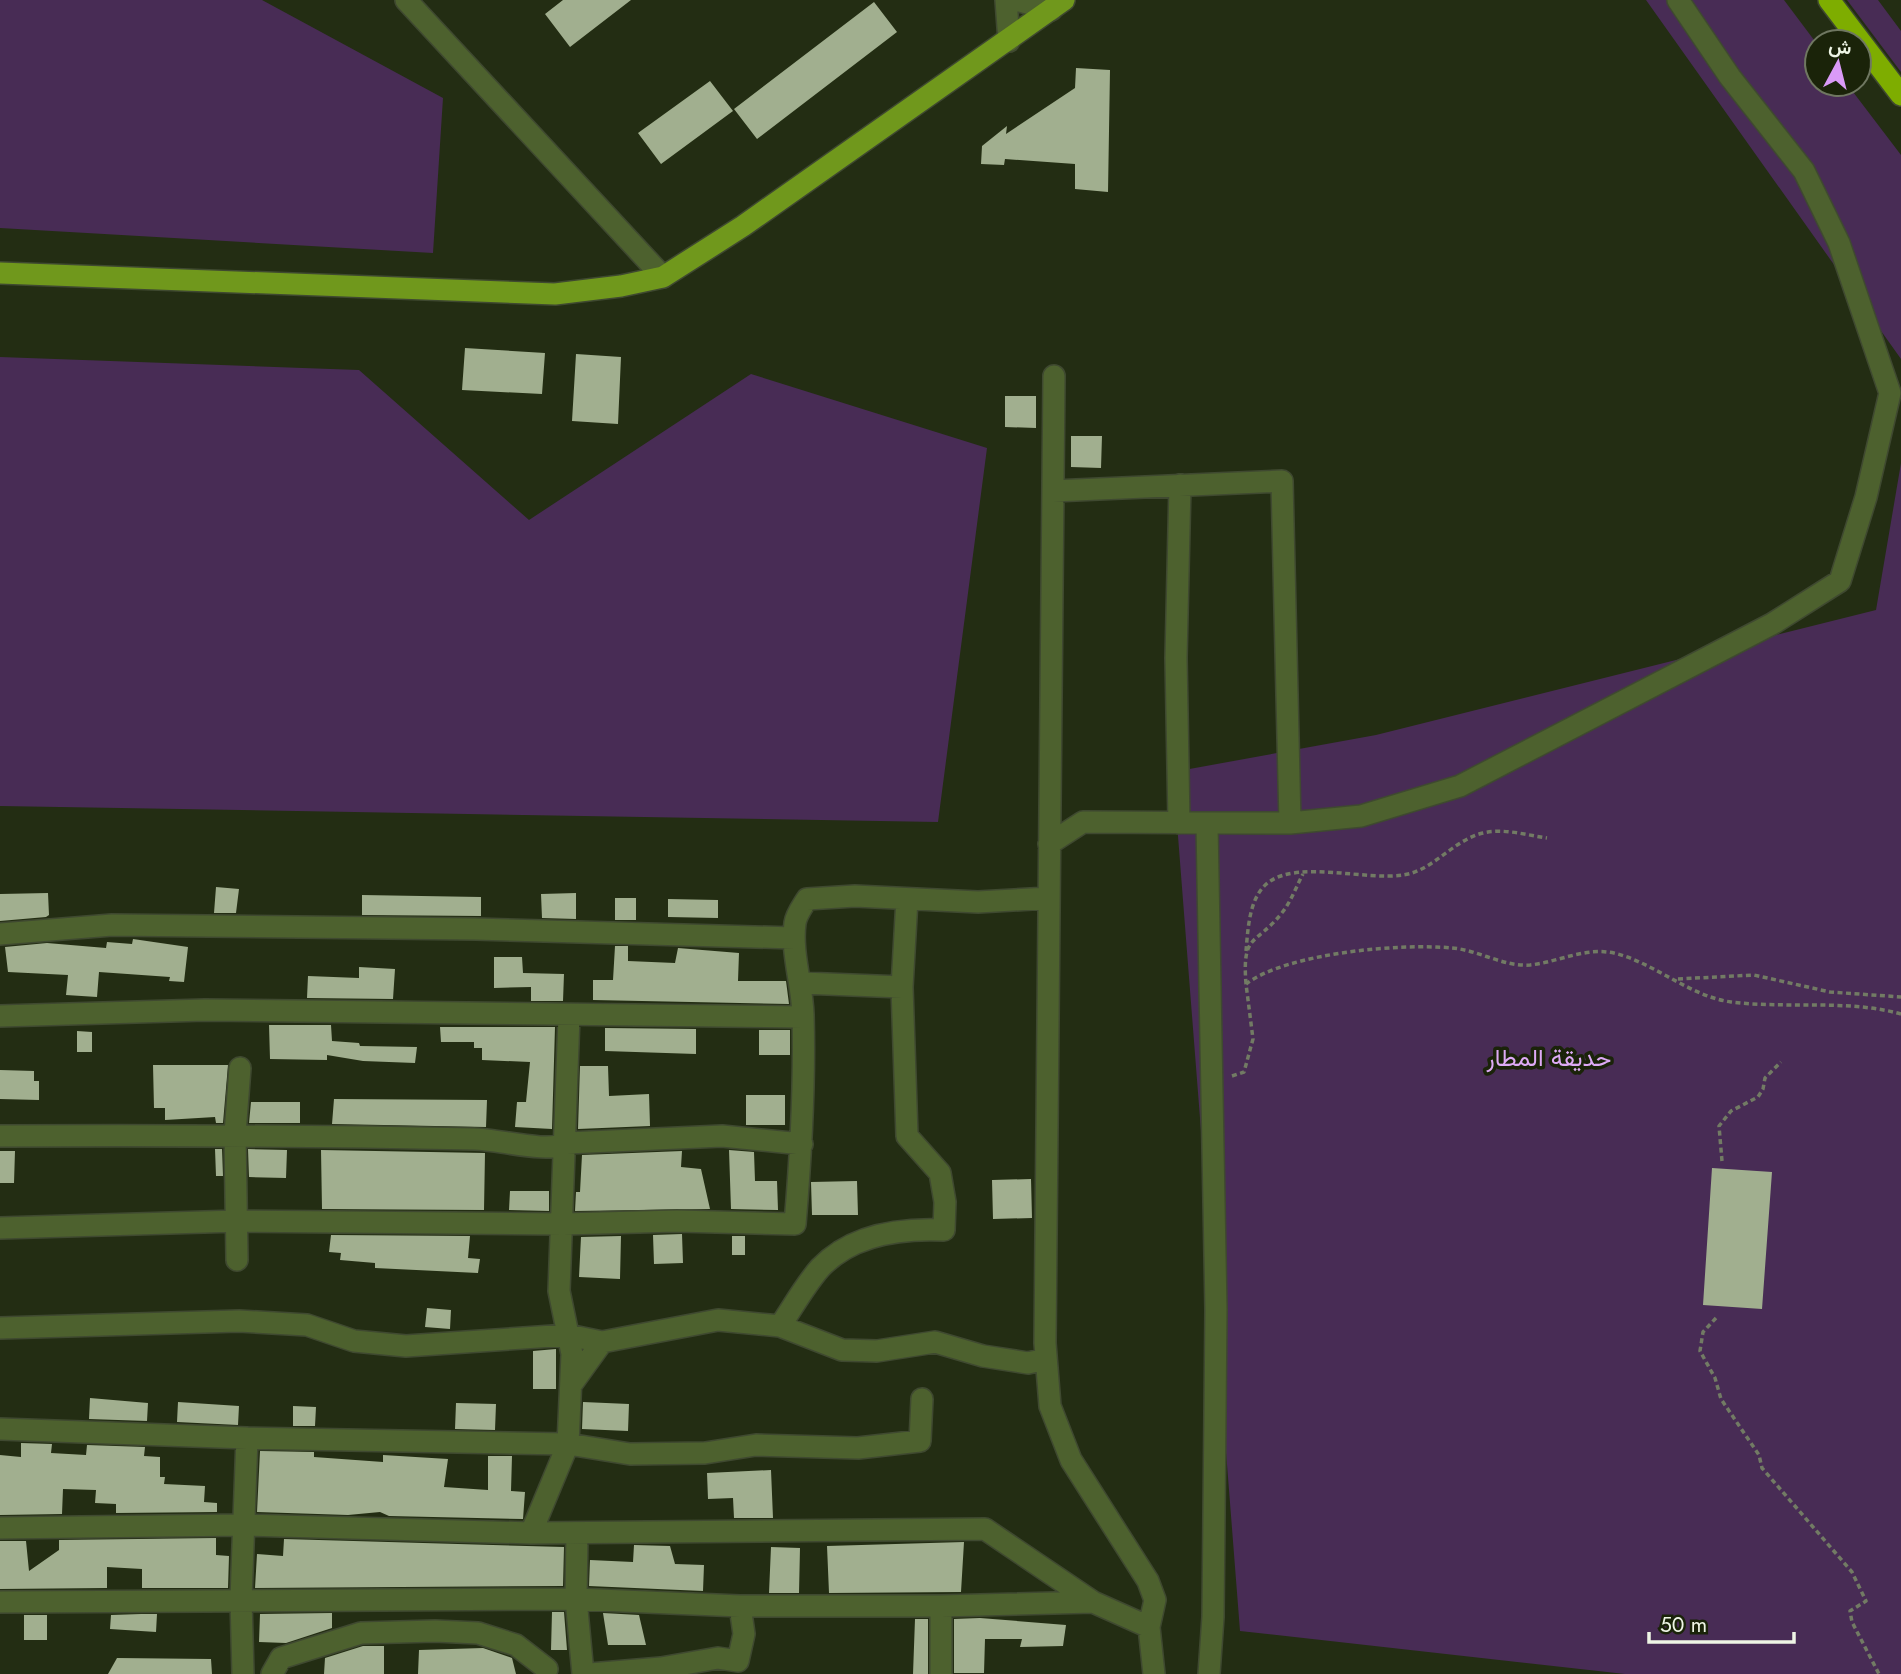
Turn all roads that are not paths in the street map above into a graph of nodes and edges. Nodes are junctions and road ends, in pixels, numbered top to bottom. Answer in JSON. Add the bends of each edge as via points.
{"nodes":[{"id":1,"x":406,"y":0,"type":"edge"},
{"id":2,"x":1006,"y":0,"type":"edge"},
{"id":3,"x":1017,"y":0,"type":"edge"},
{"id":4,"x":1678,"y":0,"type":"edge"},
{"id":5,"x":1829,"y":0,"type":"edge"},
{"id":6,"x":1058,"y":5,"type":"edge"},
{"id":7,"x":1009,"y":41,"type":"junction"},
{"id":8,"x":1901,"y":96,"type":"edge"},
{"id":9,"x":0,"y":273,"type":"edge"},
{"id":10,"x":663,"y":277,"type":"junction"},
{"id":11,"x":1054,"y":376,"type":"dead end"},
{"id":12,"x":1180,"y":485,"type":"junction"},
{"id":13,"x":1053,"y":491,"type":"junction"},
{"id":14,"x":1180,"y":823,"type":"junction"},
{"id":15,"x":1290,"y":823,"type":"junction"},
{"id":16,"x":1207,"y":824,"type":"junction"},
{"id":17,"x":1049,"y":844,"type":"junction"},
{"id":18,"x":1049,"y":898,"type":"junction"},
{"id":19,"x":907,"y":899,"type":"junction"},
{"id":20,"x":0,"y":934,"type":"edge"},
{"id":21,"x":794,"y":938,"type":"junction"},
{"id":22,"x":802,"y":983,"type":"junction"},
{"id":23,"x":902,"y":986,"type":"junction"},
{"id":24,"x":0,"y":1016,"type":"edge"},
{"id":25,"x":569,"y":1016,"type":"junction"},
{"id":26,"x":803,"y":1017,"type":"junction"},
{"id":27,"x":240,"y":1068,"type":"dead end"},
{"id":28,"x":235,"y":1134,"type":"junction"},
{"id":29,"x":0,"y":1136,"type":"edge"},
{"id":30,"x":567,"y":1143,"type":"junction"},
{"id":31,"x":802,"y":1144,"type":"junction"},
{"id":32,"x":237,"y":1221,"type":"junction"},
{"id":33,"x":563,"y":1224,"type":"junction"},
{"id":34,"x":0,"y":1228,"type":"edge"},
{"id":35,"x":237,"y":1260,"type":"dead end"},
{"id":36,"x":780,"y":1326,"type":"junction"},
{"id":37,"x":0,"y":1328,"type":"edge"},
{"id":38,"x":568,"y":1335,"type":"junction"},
{"id":39,"x":603,"y":1342,"type":"junction"},
{"id":40,"x":1046,"y":1359,"type":"junction"},
{"id":41,"x":571,"y":1385,"type":"junction"},
{"id":42,"x":922,"y":1399,"type":"dead end"},
{"id":43,"x":0,"y":1429,"type":"edge"},
{"id":44,"x":247,"y":1438,"type":"junction"},
{"id":45,"x":568,"y":1444,"type":"junction"},
{"id":46,"x":243,"y":1525,"type":"junction"},
{"id":47,"x":0,"y":1528,"type":"edge"},
{"id":48,"x":530,"y":1533,"type":"junction"},
{"id":49,"x":577,"y":1533,"type":"junction"},
{"id":50,"x":241,"y":1599,"type":"junction"},
{"id":51,"x":576,"y":1599,"type":"junction"},
{"id":52,"x":0,"y":1602,"type":"edge"},
{"id":53,"x":1093,"y":1602,"type":"junction"},
{"id":54,"x":740,"y":1606,"type":"junction"},
{"id":55,"x":941,"y":1606,"type":"junction"},
{"id":56,"x":1149,"y":1627,"type":"junction"},
{"id":57,"x":546,"y":1672,"type":"edge"},
{"id":58,"x":243,"y":1674,"type":"edge"},
{"id":59,"x":272,"y":1674,"type":"edge"},
{"id":60,"x":581,"y":1674,"type":"edge"},
{"id":61,"x":590,"y":1674,"type":"edge"},
{"id":62,"x":941,"y":1674,"type":"edge"},
{"id":63,"x":1154,"y":1674,"type":"edge"},
{"id":64,"x":1209,"y":1674,"type":"edge"}],
"edges":[{"from":1,"to":10,"type":"street"},
{"from":2,"to":7,"type":"street"},
{"from":3,"to":6,"type":"street"},
{"from":4,"to":15,"type":"street","via":[[1730,77],[1804,171],[1839,243],[1890,393],[1866,497],[1840,581],[1772,624],[1460,786],[1361,816]]},
{"from":5,"to":8,"type":"highway"},
{"from":6,"to":7,"type":"main road"},
{"from":7,"to":10,"type":"main road"},
{"from":9,"to":10,"type":"main road","via":[[555,294]]},
{"from":11,"to":13,"type":"street"},
{"from":12,"to":13,"type":"street"},
{"from":12,"to":14,"type":"street","via":[[1176,658]]},
{"from":12,"to":15,"type":"street","via":[[1282,481]]},
{"from":13,"to":17,"type":"street"},
{"from":14,"to":16,"type":"street"},
{"from":14,"to":17,"type":"street","via":[[1083,822]]},
{"from":15,"to":16,"type":"street"},
{"from":16,"to":64,"type":"street","via":[[1216,1310]]},
{"from":17,"to":18,"type":"street"},
{"from":18,"to":19,"type":"street"},
{"from":18,"to":40,"type":"street"},
{"from":19,"to":21,"type":"street","via":[[807,899],[795,919]]},
{"from":19,"to":23,"type":"street"},
{"from":20,"to":21,"type":"street","via":[[112,925]]},
{"from":21,"to":22,"type":"street"},
{"from":22,"to":23,"type":"street"},
{"from":22,"to":26,"type":"street"},
{"from":23,"to":36,"type":"street","via":[[907,1136],[940,1173],[944,1230],[913,1229],[858,1240],[821,1267]]},
{"from":24,"to":25,"type":"street","via":[[205,1010]]},
{"from":25,"to":26,"type":"street"},
{"from":25,"to":30,"type":"street"},
{"from":26,"to":31,"type":"street"},
{"from":27,"to":28,"type":"street"},
{"from":28,"to":29,"type":"street"},
{"from":28,"to":30,"type":"street","via":[[499,1139],[556,1149]]},
{"from":28,"to":32,"type":"street"},
{"from":30,"to":31,"type":"street","via":[[722,1136]]},
{"from":30,"to":33,"type":"street"},
{"from":31,"to":33,"type":"street","via":[[795,1224]]},
{"from":32,"to":33,"type":"street"},
{"from":32,"to":34,"type":"street"},
{"from":32,"to":35,"type":"street"},
{"from":33,"to":38,"type":"street","via":[[559,1292]]},
{"from":36,"to":39,"type":"street","via":[[718,1320]]},
{"from":36,"to":40,"type":"street","via":[[842,1350],[877,1352],[935,1342],[1028,1363]]},
{"from":37,"to":38,"type":"street","via":[[239,1321],[307,1325],[354,1341],[406,1346]]},
{"from":38,"to":39,"type":"street"},
{"from":38,"to":41,"type":"street"},
{"from":39,"to":41,"type":"street"},
{"from":40,"to":56,"type":"street","via":[[1050,1406],[1071,1460],[1148,1581],[1155,1600]]},
{"from":41,"to":45,"type":"street"},
{"from":42,"to":45,"type":"street","via":[[920,1441],[858,1448],[756,1445],[631,1454]]},
{"from":43,"to":44,"type":"street"},
{"from":44,"to":45,"type":"street"},
{"from":44,"to":46,"type":"street"},
{"from":45,"to":48,"type":"street"},
{"from":46,"to":47,"type":"street"},
{"from":46,"to":48,"type":"street"},
{"from":46,"to":50,"type":"street"},
{"from":48,"to":49,"type":"street"},
{"from":49,"to":51,"type":"street"},
{"from":49,"to":53,"type":"street","via":[[985,1529]]},
{"from":50,"to":51,"type":"street"},
{"from":50,"to":52,"type":"street"},
{"from":50,"to":58,"type":"street"},
{"from":51,"to":54,"type":"street"},
{"from":51,"to":60,"type":"street"},
{"from":53,"to":55,"type":"street"},
{"from":53,"to":56,"type":"street"},
{"from":54,"to":55,"type":"street"},
{"from":54,"to":61,"type":"street","via":[[744,1634],[738,1661],[718,1658]]},
{"from":55,"to":62,"type":"street"},
{"from":56,"to":63,"type":"street"},
{"from":57,"to":59,"type":"street","via":[[516,1645],[478,1633],[435,1631],[361,1633],[281,1658]]},
{"from":57,"to":60,"type":"street"}]}
